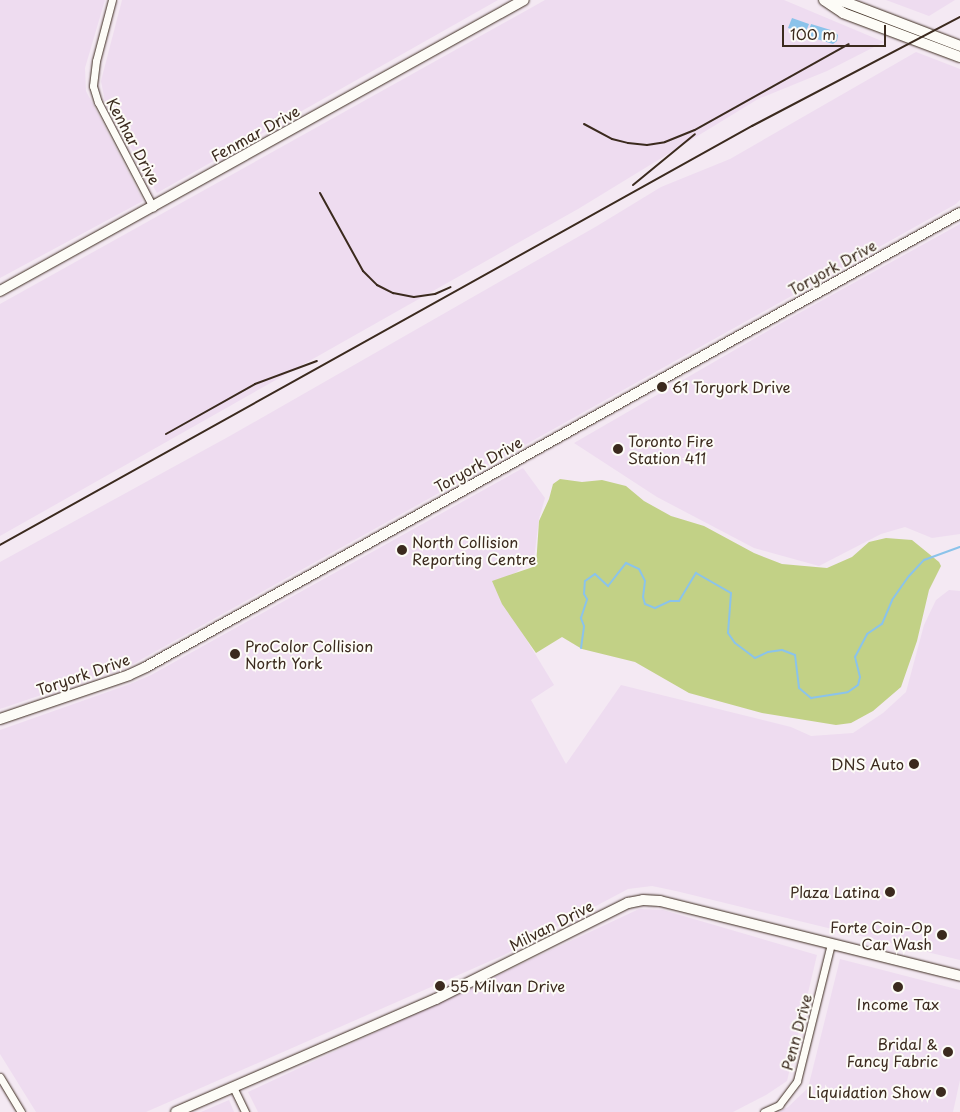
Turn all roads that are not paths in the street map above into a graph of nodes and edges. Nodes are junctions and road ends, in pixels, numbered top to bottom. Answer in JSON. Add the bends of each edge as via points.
{"nodes":[{"id":1,"x":112,"y":0,"type":"edge"},
{"id":2,"x":524,"y":0,"type":"edge"},
{"id":3,"x":824,"y":0,"type":"edge"},
{"id":4,"x":960,"y":46,"type":"edge"},
{"id":5,"x":960,"y":57,"type":"edge"},
{"id":6,"x":153,"y":207,"type":"junction"},
{"id":7,"x":960,"y":212,"type":"edge"},
{"id":8,"x":0,"y":291,"type":"edge"},
{"id":9,"x":0,"y":719,"type":"edge"},
{"id":10,"x":832,"y":944,"type":"junction"},
{"id":11,"x":960,"y":976,"type":"edge"},
{"id":12,"x":0,"y":1077,"type":"edge"},
{"id":13,"x":233,"y":1087,"type":"junction"},
{"id":14,"x":22,"y":1112,"type":"edge"},
{"id":15,"x":176,"y":1112,"type":"edge"},
{"id":16,"x":245,"y":1112,"type":"edge"},
{"id":17,"x":764,"y":1112,"type":"edge"}],
"edges":[{"from":1,"to":6,"type":"street","name":"Kenhar Drive","via":[[93,86],[98,102]]},
{"from":2,"to":6,"type":"street","name":"Fenmar Drive"},
{"from":3,"to":4,"type":"street","via":[[845,2]]},
{"from":3,"to":5,"type":"street","via":[[843,13]]},
{"from":6,"to":8,"type":"street","name":"Fenmar Drive"},
{"from":7,"to":9,"type":"street","name":"Toryork Drive","via":[[146,667]]},
{"from":10,"to":11,"type":"street","name":"Milvan Drive"},
{"from":10,"to":13,"type":"street","name":"Milvan Drive","via":[[660,901],[628,903],[436,999]]},
{"from":10,"to":17,"type":"street","name":"Penn Drive","via":[[797,1081],[779,1105]]},
{"from":12,"to":14,"type":"street"},
{"from":13,"to":15,"type":"street","name":"Milvan Drive"},
{"from":13,"to":16,"type":"street"}]}
